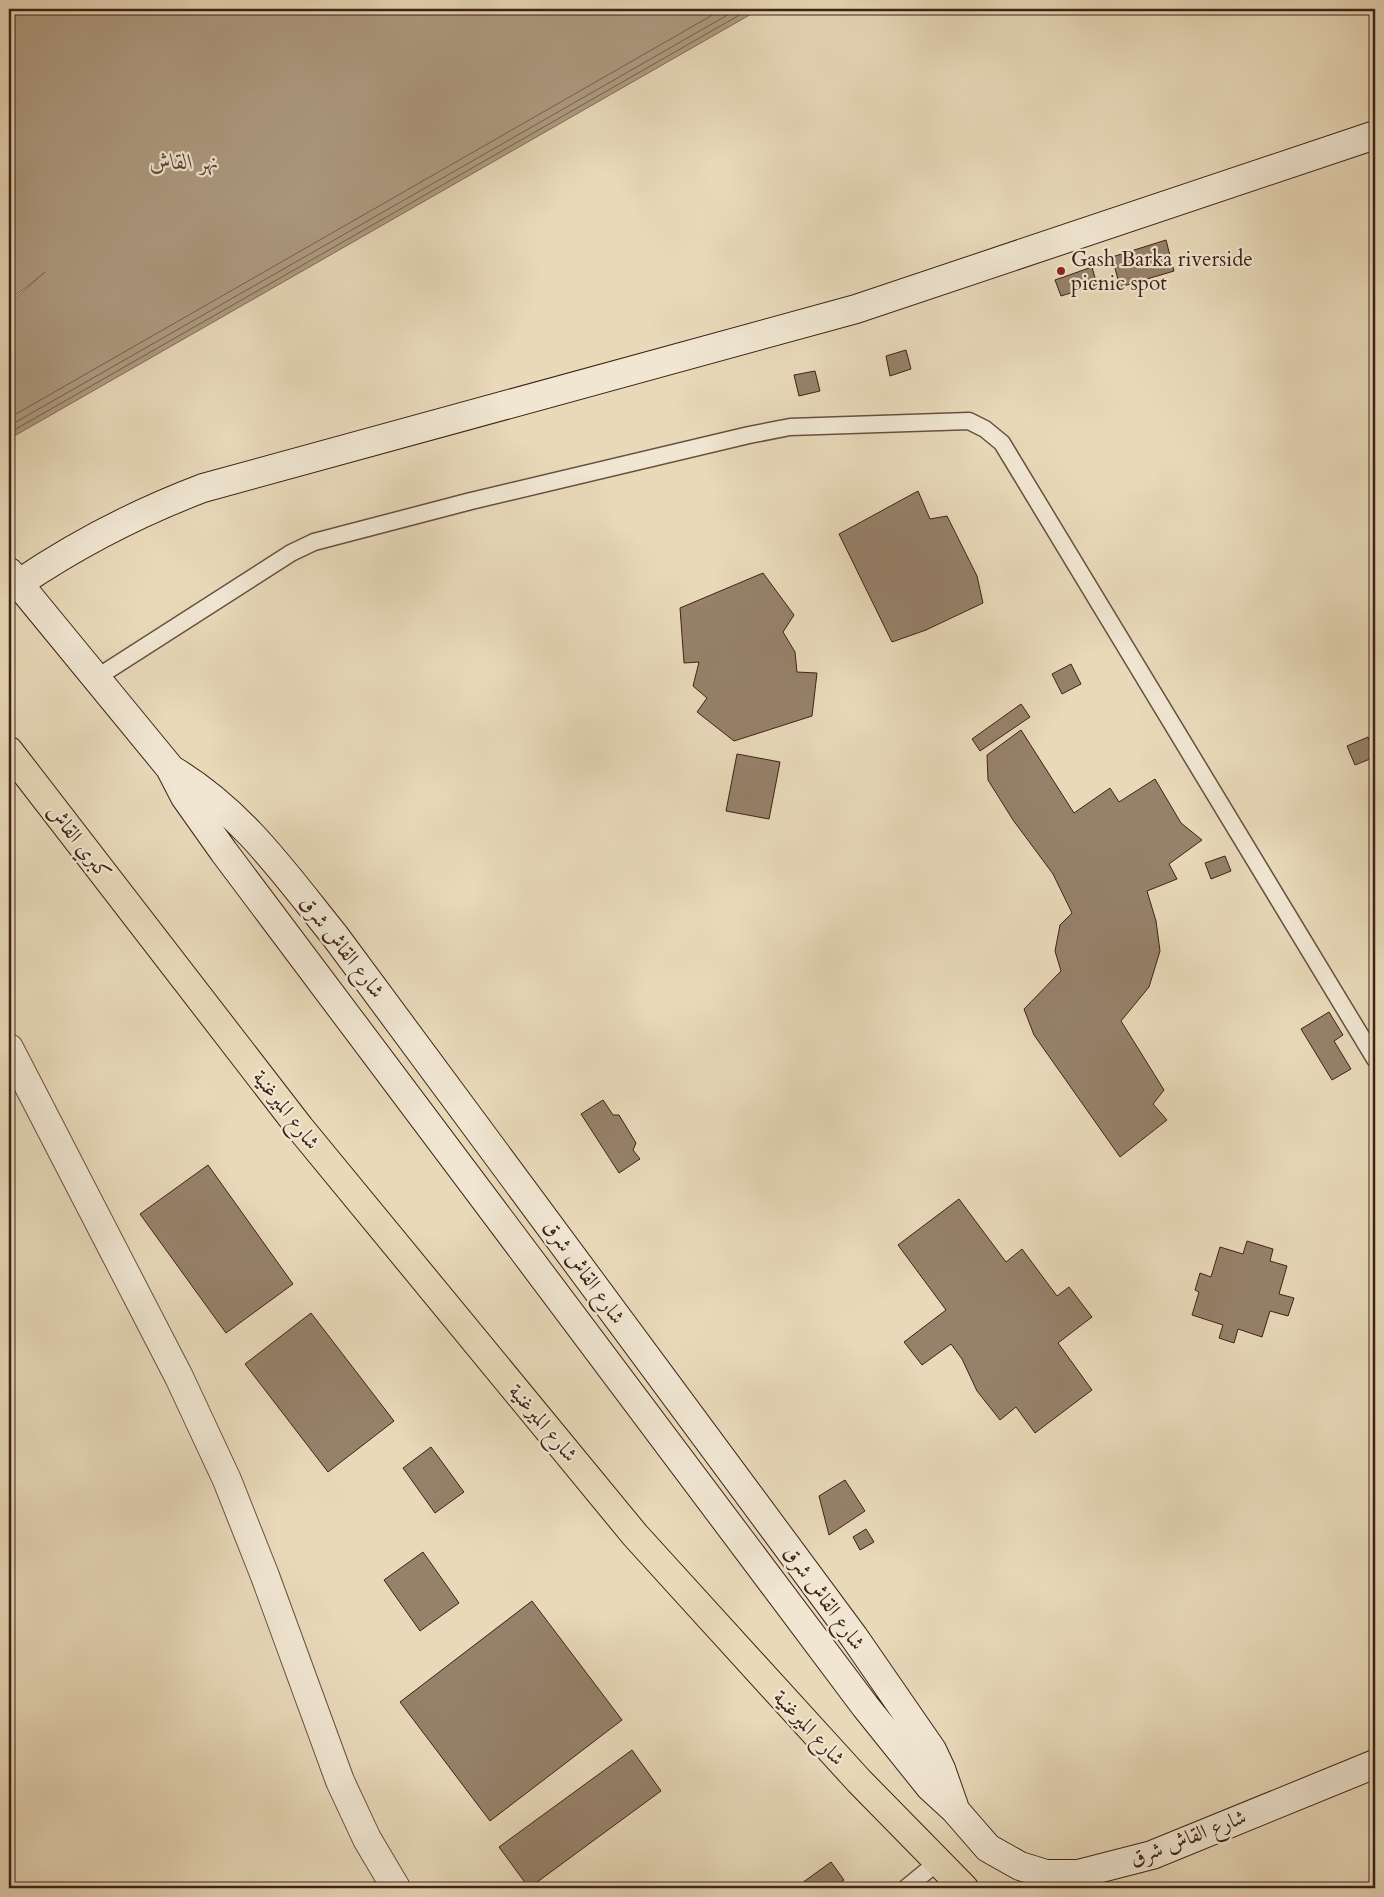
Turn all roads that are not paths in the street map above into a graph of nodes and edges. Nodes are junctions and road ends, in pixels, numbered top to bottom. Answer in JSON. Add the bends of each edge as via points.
{"nodes":[{"id":1,"x":1375,"y":135,"type":"edge"},
{"id":2,"x":14,"y":578,"type":"edge"},
{"id":3,"x":96,"y":678,"type":"junction"},
{"id":4,"x":9,"y":751,"type":"edge"},
{"id":5,"x":170,"y":768,"type":"junction"},
{"id":6,"x":149,"y":934,"type":"joint"},
{"id":7,"x":9,"y":1048,"type":"edge"},
{"id":8,"x":1375,"y":1059,"type":"edge"},
{"id":9,"x":1375,"y":1764,"type":"edge"},
{"id":10,"x":955,"y":1810,"type":"junction"},
{"id":11,"x":939,"y":1861,"type":"junction"},
{"id":12,"x":396,"y":1888,"type":"edge"},
{"id":13,"x":906,"y":1888,"type":"edge"},
{"id":14,"x":964,"y":1888,"type":"edge"}],
"edges":[{"from":1,"to":2,"type":"main road","via":[[856,309],[204,488],[119,523]]},
{"from":2,"to":3,"type":"main road","name":"شارع القاش شرق"},
{"from":3,"to":5,"type":"main road","name":"شارع القاش شرق"},
{"from":3,"to":8,"type":"lane","via":[[291,552],[314,542],[480,498],[782,428],[969,421],[1002,443]]},
{"from":4,"to":6,"type":"main road","name":"كبري القاش"},
{"from":5,"to":10,"type":"main road","name":"شارع القاش شرق","via":[[224,852],[853,1690],[930,1787]]},
{"from":5,"to":10,"type":"main road","name":"شارع القاش شرق","via":[[199,786],[231,813],[258,841],[335,936],[854,1637],[932,1750]]},
{"from":6,"to":11,"type":"main road","name":"شارع الميرغنية","via":[[306,1136],[635,1535],[852,1774]]},
{"from":7,"to":12,"type":"main road","via":[[179,1377],[227,1480],[340,1780],[367,1839]]},
{"from":9,"to":10,"type":"main road","name":"شارع القاش شرق","via":[[1152,1855],[1078,1874],[1046,1874],[1020,1866],[988,1848]]},
{"from":11,"to":13,"type":"lane"},
{"from":11,"to":14,"type":"main road","name":"شارع الميرغنية"}]}
